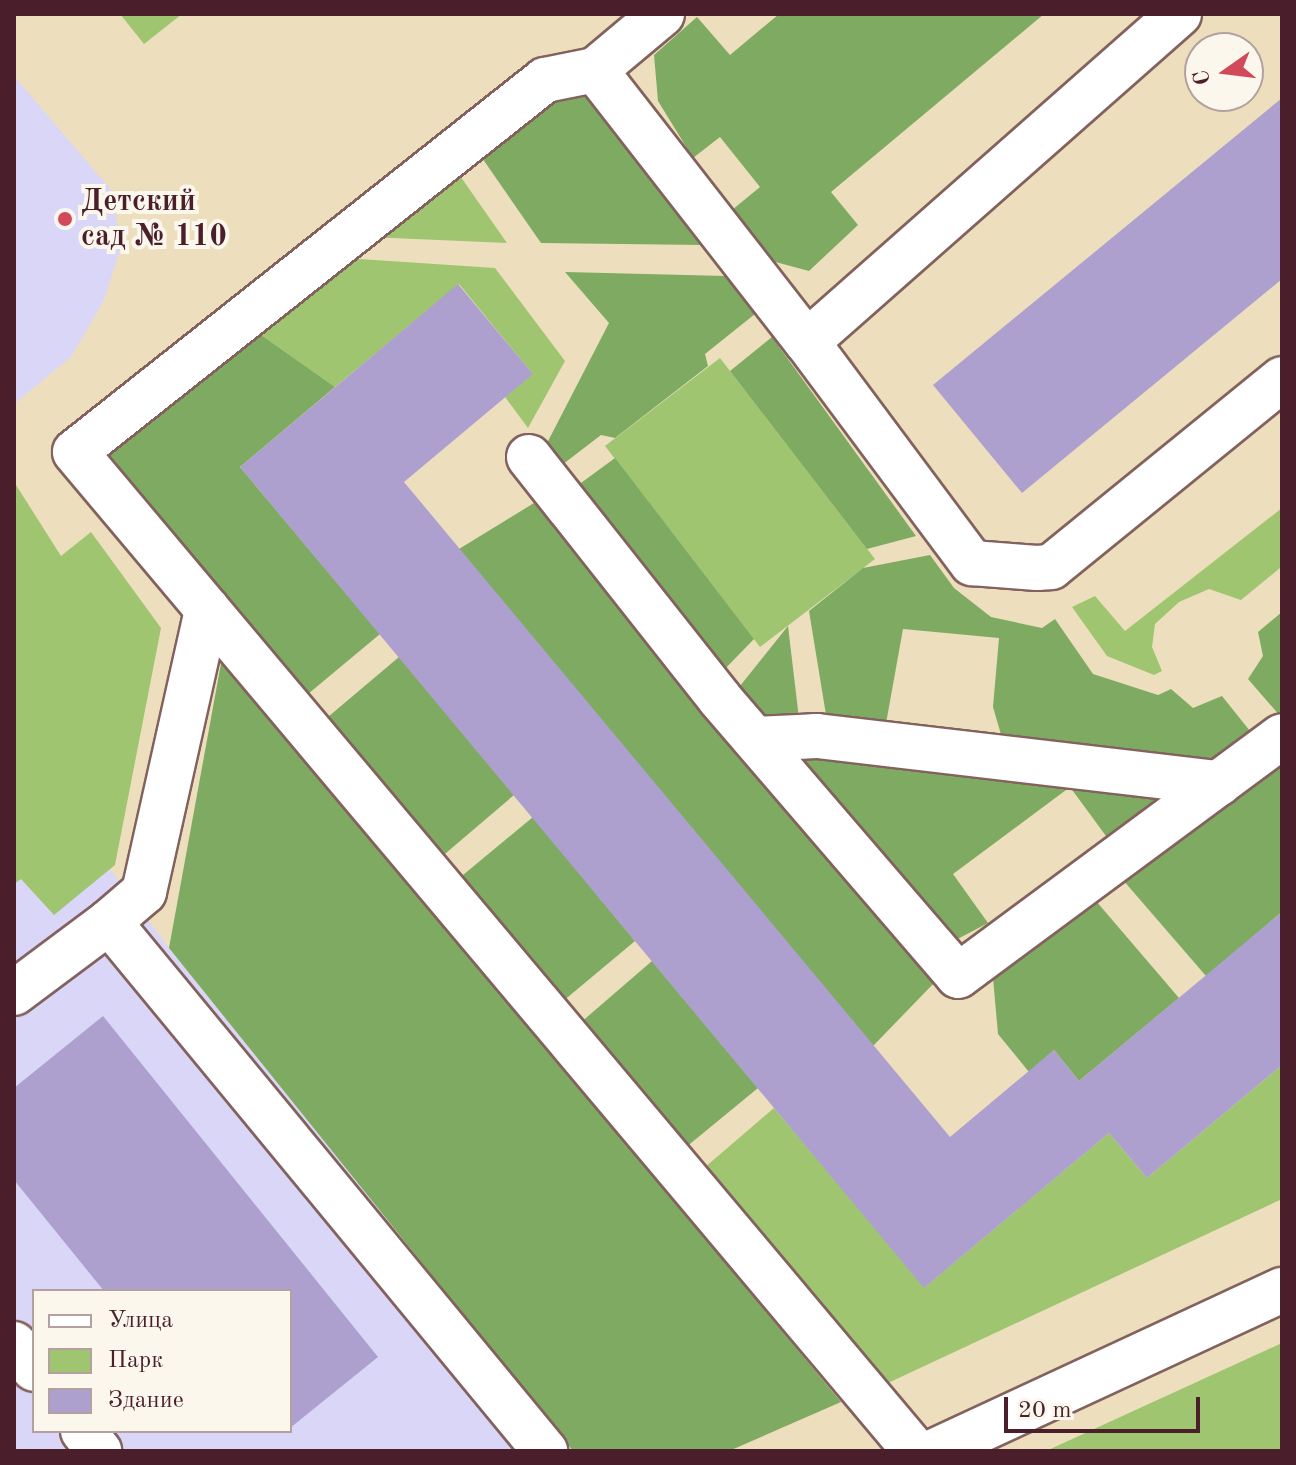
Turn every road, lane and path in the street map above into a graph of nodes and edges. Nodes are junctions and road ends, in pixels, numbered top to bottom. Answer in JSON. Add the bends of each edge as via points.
{"nodes":[{"id":1,"x":662,"y":14,"type":"edge"},
{"id":2,"x":1179,"y":14,"type":"edge"},
{"id":3,"x":595,"y":70,"type":"junction"},
{"id":4,"x":807,"y":342,"type":"junction"},
{"id":5,"x":1282,"y":379,"type":"edge"},
{"id":6,"x":529,"y":457,"type":"dead end"},
{"id":7,"x":207,"y":609,"type":"junction"},
{"id":8,"x":1282,"y":736,"type":"edge"},
{"id":9,"x":755,"y":739,"type":"junction"},
{"id":10,"x":1219,"y":783,"type":"junction"},
{"id":11,"x":109,"y":922,"type":"junction"},
{"id":12,"x":14,"y":993,"type":"edge"},
{"id":13,"x":1282,"y":1290,"type":"edge"},
{"id":14,"x":14,"y":1344,"type":"edge"},
{"id":15,"x":32,"y":1366,"type":"edge"},
{"id":16,"x":85,"y":1433,"type":"edge"},
{"id":17,"x":99,"y":1451,"type":"edge"},
{"id":18,"x":545,"y":1451,"type":"edge"},
{"id":19,"x":915,"y":1451,"type":"edge"},
{"id":20,"x":935,"y":1451,"type":"edge"}],
"edges":[{"from":1,"to":3,"type":"street"},
{"from":2,"to":4,"type":"street"},
{"from":3,"to":4,"type":"street"},
{"from":3,"to":7,"type":"street","via":[[545,80],[75,452]]},
{"from":4,"to":5,"type":"street","via":[[972,563],[1051,567]]},
{"from":6,"to":9,"type":"street"},
{"from":7,"to":11,"type":"street","via":[[144,892]]},
{"from":7,"to":19,"type":"street"},
{"from":8,"to":10,"type":"street"},
{"from":9,"to":10,"type":"street","via":[[817,736]]},
{"from":9,"to":10,"type":"street","via":[[958,976]]},
{"from":11,"to":12,"type":"street"},
{"from":11,"to":18,"type":"street"},
{"from":13,"to":20,"type":"street"},
{"from":14,"to":15,"type":"street"},
{"from":16,"to":17,"type":"street"}]}
